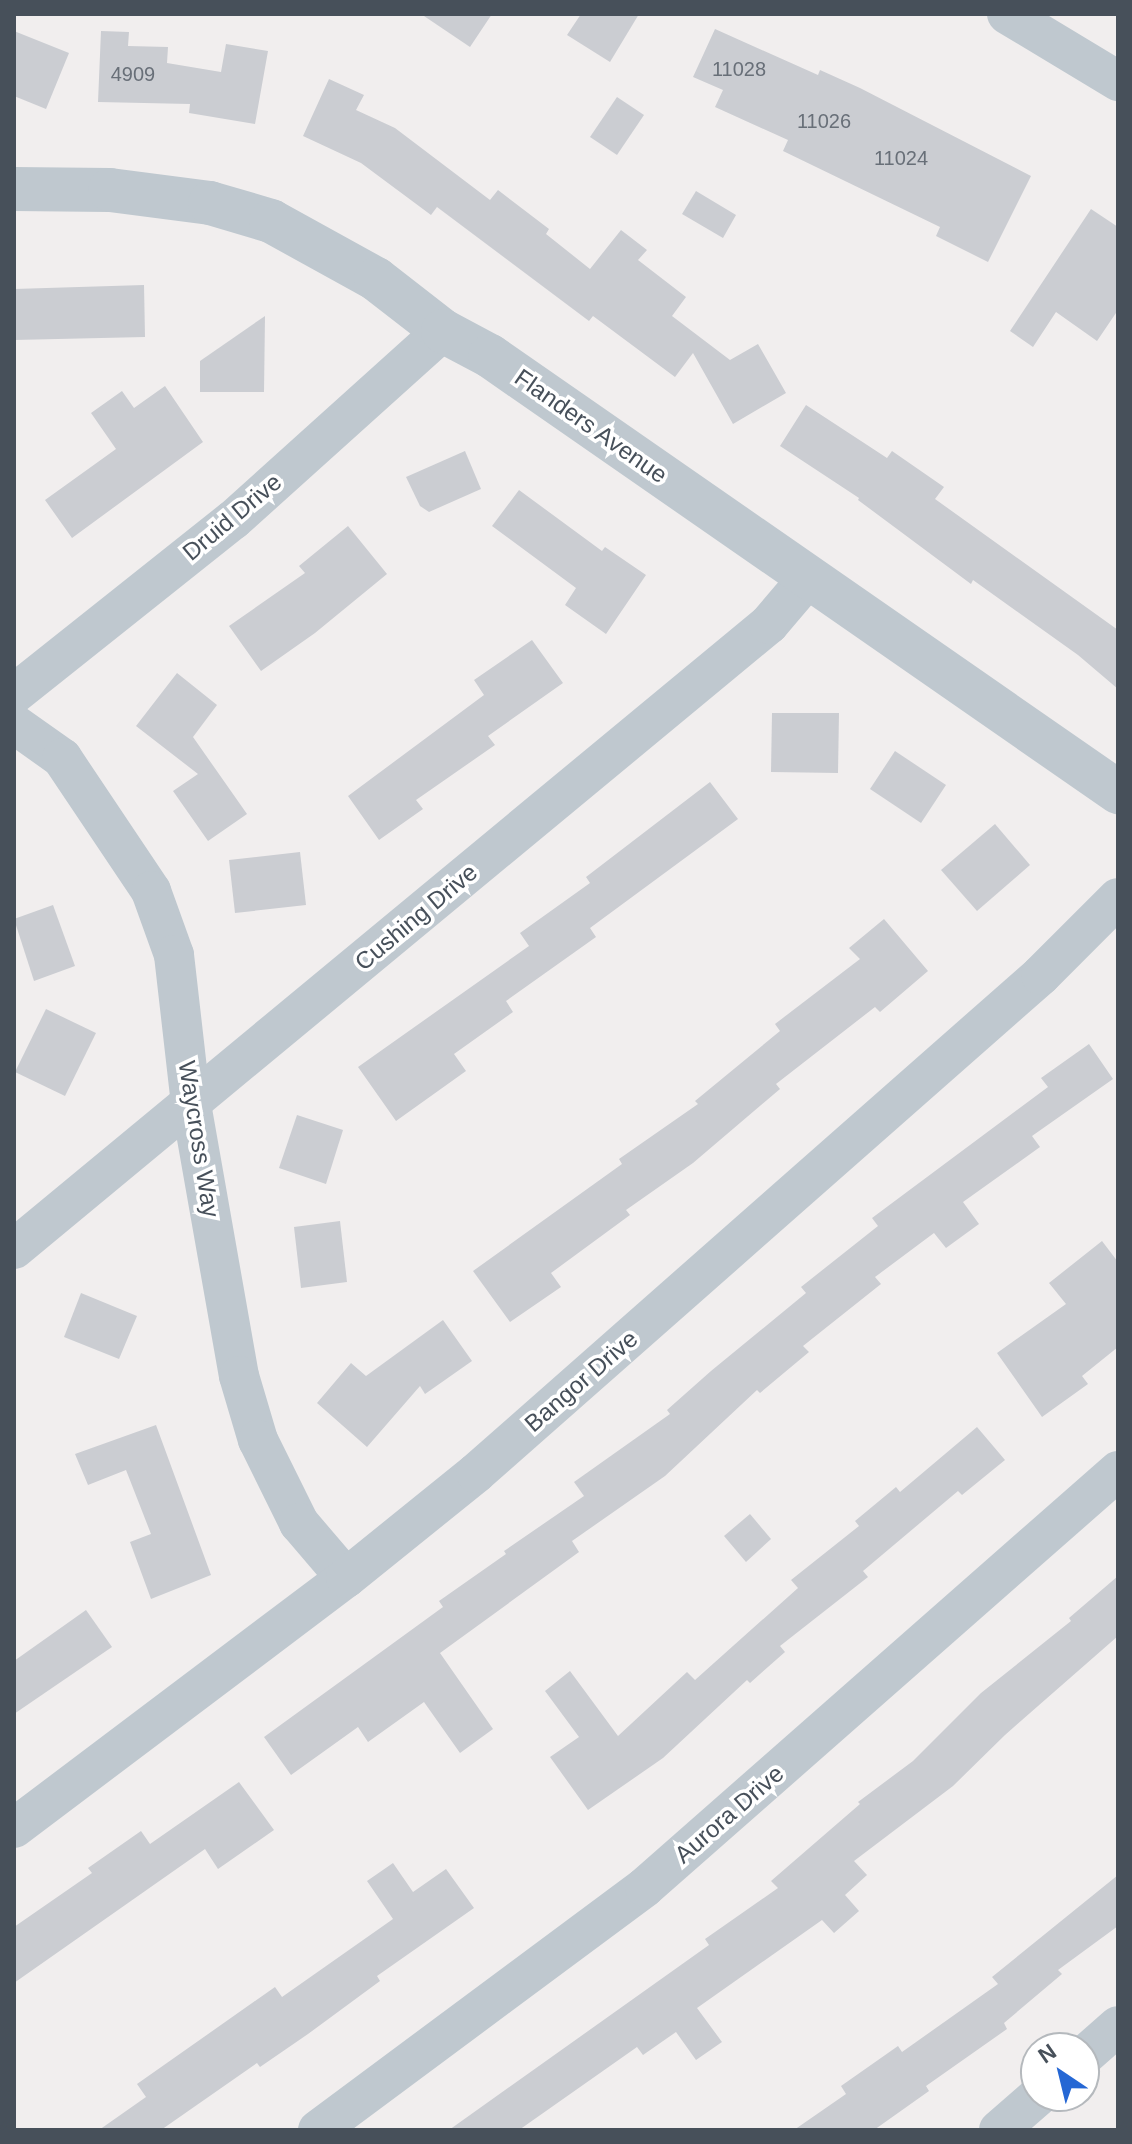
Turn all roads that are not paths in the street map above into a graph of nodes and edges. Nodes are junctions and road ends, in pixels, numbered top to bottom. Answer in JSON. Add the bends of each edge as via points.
{"nodes":[{"id":1,"x":1007,"y":14,"type":"edge"},
{"id":2,"x":1118,"y":81,"type":"edge"},
{"id":3,"x":14,"y":189,"type":"edge"},
{"id":4,"x":443,"y":331,"type":"junction"},
{"id":5,"x":809,"y":577,"type":"junction"},
{"id":6,"x":14,"y":694,"type":"edge"},
{"id":7,"x":14,"y":724,"type":"edge"},
{"id":8,"x":1118,"y":792,"type":"edge"},
{"id":9,"x":1118,"y":898,"type":"edge"},
{"id":10,"x":191,"y":1104,"type":"junction"},
{"id":11,"x":14,"y":1249,"type":"edge"},
{"id":12,"x":1118,"y":1471,"type":"edge"},
{"id":13,"x":346,"y":1578,"type":"junction"},
{"id":14,"x":14,"y":1828,"type":"edge"},
{"id":15,"x":1118,"y":2026,"type":"edge"},
{"id":16,"x":1100,"y":2042,"type":"edge"},
{"id":17,"x":1020,"y":2112,"type":"edge"},
{"id":18,"x":318,"y":2130,"type":"edge"},
{"id":19,"x":999,"y":2130,"type":"edge"}],
"edges":[{"from":1,"to":2,"type":"street"},
{"from":3,"to":4,"type":"street","name":"Flanders Avenue","via":[[110,190],[210,203],[271,221],[376,279]]},
{"from":4,"to":5,"type":"street","name":"Flanders Avenue","via":[[490,356]]},
{"from":4,"to":6,"type":"street","name":"Druid Drive","via":[[233,520]]},
{"from":5,"to":8,"type":"street","name":"Flanders Avenue"},
{"from":5,"to":10,"type":"street","name":"Cushing Drive","via":[[769,624]]},
{"from":7,"to":10,"type":"street","name":"Waycross Way","via":[[62,758],[151,891],[174,955]]},
{"from":9,"to":13,"type":"street","name":"Bangor Drive","via":[[1041,975],[476,1473]]},
{"from":10,"to":11,"type":"street","name":"Cushing Drive"},
{"from":10,"to":13,"type":"street","name":"Waycross Way","via":[[239,1376],[258,1440],[299,1523]]},
{"from":12,"to":18,"type":"street","name":"Aurora Drive","via":[[645,1887]]},
{"from":13,"to":14,"type":"street","name":"Bangor Drive"},
{"from":15,"to":16,"type":"street"},
{"from":17,"to":19,"type":"street"}]}
